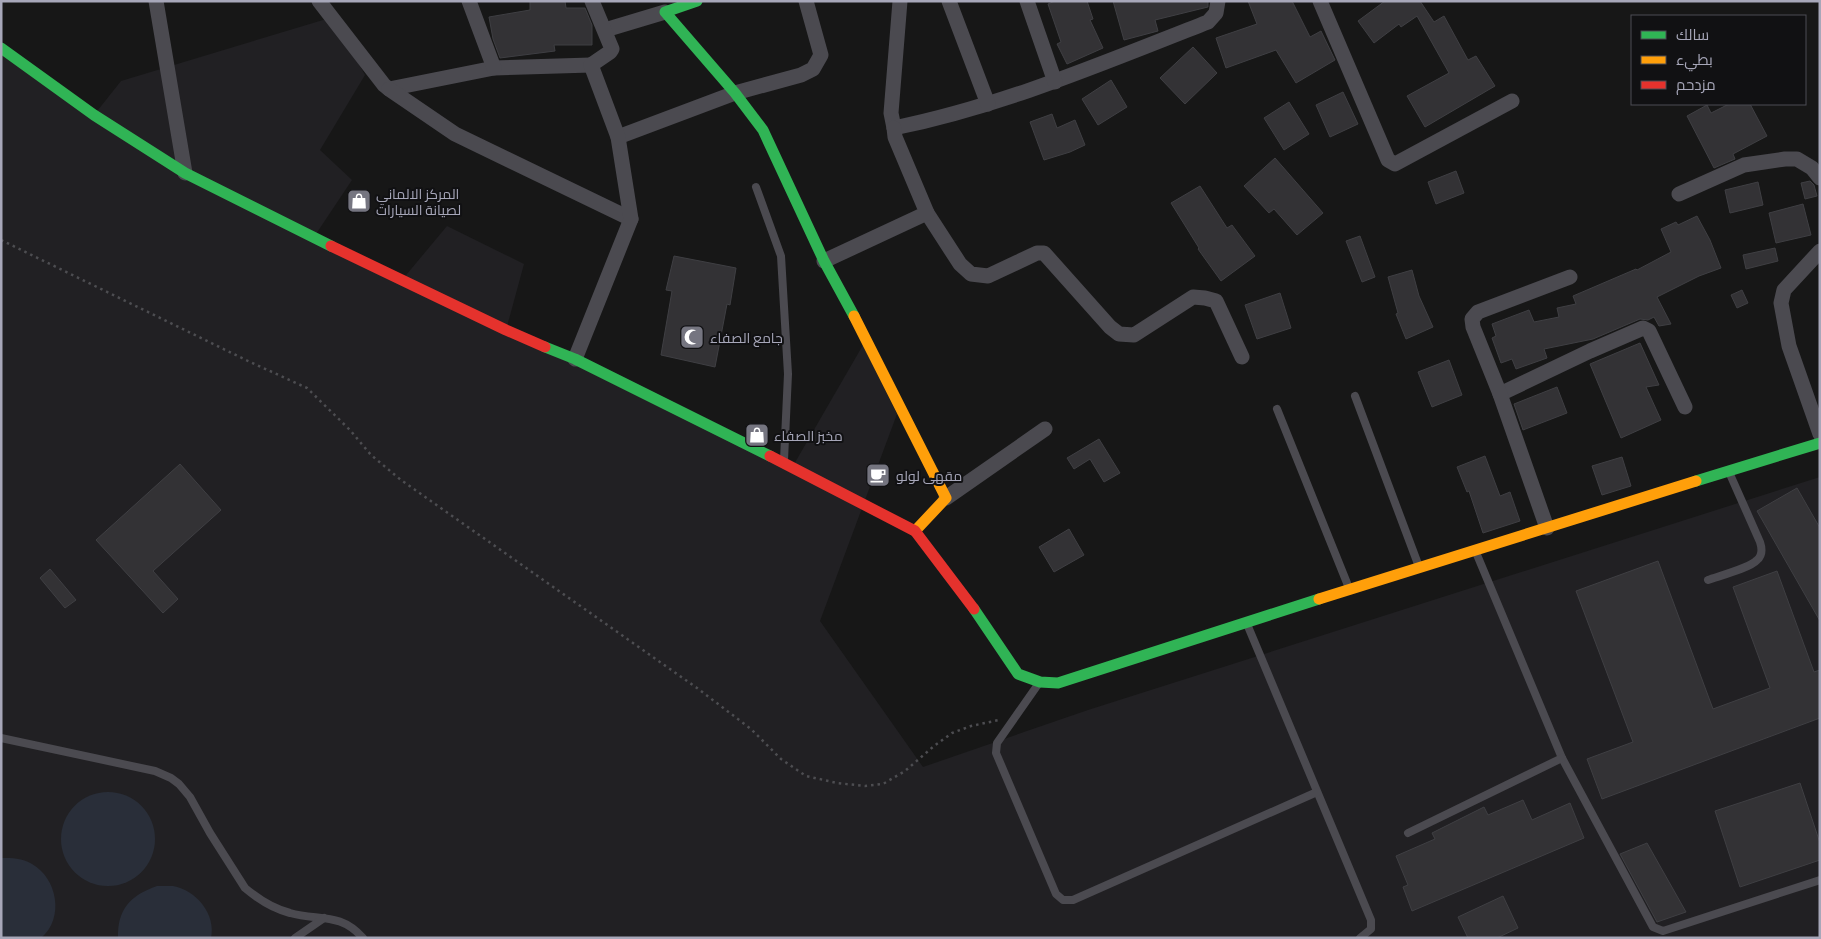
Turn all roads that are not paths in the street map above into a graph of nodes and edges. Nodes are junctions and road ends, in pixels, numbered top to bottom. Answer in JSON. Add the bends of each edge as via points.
{"nodes":[{"id":1,"x":156,"y":1,"type":"edge"},
{"id":2,"x":319,"y":1,"type":"edge"},
{"id":3,"x":469,"y":1,"type":"edge"},
{"id":4,"x":592,"y":1,"type":"edge"},
{"id":5,"x":697,"y":1,"type":"edge"},
{"id":6,"x":806,"y":1,"type":"edge"},
{"id":7,"x":900,"y":1,"type":"edge"},
{"id":8,"x":950,"y":1,"type":"edge"},
{"id":9,"x":1026,"y":1,"type":"edge"},
{"id":10,"x":1218,"y":1,"type":"edge"},
{"id":11,"x":1320,"y":1,"type":"edge"},
{"id":12,"x":665,"y":12,"type":"junction"},
{"id":13,"x":605,"y":30,"type":"junction"},
{"id":14,"x":1,"y":48,"type":"edge"},
{"id":15,"x":591,"y":65,"type":"junction"},
{"id":16,"x":494,"y":68,"type":"junction"},
{"id":17,"x":1055,"y":82,"type":"junction"},
{"id":18,"x":389,"y":89,"type":"junction"},
{"id":19,"x":735,"y":93,"type":"junction"},
{"id":20,"x":1512,"y":101,"type":"dead end"},
{"id":21,"x":988,"y":104,"type":"junction"},
{"id":22,"x":894,"y":128,"type":"junction"},
{"id":23,"x":618,"y":137,"type":"junction"},
{"id":24,"x":185,"y":173,"type":"junction"},
{"id":25,"x":1820,"y":178,"type":"edge"},
{"id":26,"x":756,"y":187,"type":"dead end"},
{"id":27,"x":1679,"y":194,"type":"dead end"},
{"id":28,"x":927,"y":213,"type":"junction"},
{"id":29,"x":631,"y":219,"type":"junction"},
{"id":30,"x":1820,"y":251,"type":"edge"},
{"id":31,"x":824,"y":261,"type":"junction"},
{"id":32,"x":1570,"y":277,"type":"dead end"},
{"id":33,"x":1242,"y":357,"type":"dead end"},
{"id":34,"x":575,"y":359,"type":"junction"},
{"id":35,"x":1500,"y":394,"type":"junction"},
{"id":36,"x":1355,"y":396,"type":"dead end"},
{"id":37,"x":1685,"y":407,"type":"dead end"},
{"id":38,"x":1278,"y":409,"type":"dead end"},
{"id":39,"x":1045,"y":429,"type":"dead end"},
{"id":40,"x":1820,"y":434,"type":"edge"},
{"id":41,"x":1820,"y":443,"type":"edge"},
{"id":42,"x":784,"y":462,"type":"junction"},
{"id":43,"x":1730,"y":472,"type":"junction"},
{"id":44,"x":946,"y":498,"type":"junction"},
{"id":45,"x":1548,"y":528,"type":"junction"},
{"id":46,"x":915,"y":532,"type":"junction"},
{"id":47,"x":1475,"y":550,"type":"junction"},
{"id":48,"x":1419,"y":566,"type":"junction"},
{"id":49,"x":1708,"y":580,"type":"dead end"},
{"id":50,"x":1349,"y":590,"type":"junction"},
{"id":51,"x":1246,"y":623,"type":"junction"},
{"id":52,"x":1040,"y":682,"type":"junction"},
{"id":53,"x":1,"y":738,"type":"edge"},
{"id":54,"x":1562,"y":758,"type":"junction"},
{"id":55,"x":1317,"y":792,"type":"junction"},
{"id":56,"x":1408,"y":833,"type":"dead end"},
{"id":57,"x":1820,"y":880,"type":"edge"},
{"id":58,"x":324,"y":918,"type":"junction"},
{"id":59,"x":295,"y":938,"type":"edge"},
{"id":60,"x":363,"y":938,"type":"edge"},
{"id":61,"x":1360,"y":938,"type":"edge"}],
"edges":[{"from":1,"to":24,"type":"street"},
{"from":2,"to":18,"type":"street"},
{"from":3,"to":16,"type":"street"},
{"from":4,"to":13,"type":"street"},
{"from":5,"to":12,"type":"street"},
{"from":6,"to":19,"type":"street","via":[[822,55],[814,69]]},
{"from":7,"to":22,"type":"street","via":[[892,113]]},
{"from":8,"to":21,"type":"street"},
{"from":9,"to":17,"type":"street"},
{"from":10,"to":17,"type":"street","via":[[1216,13],[1208,22]]},
{"from":11,"to":20,"type":"street","via":[[1388,160],[1395,164]]},
{"from":12,"to":13,"type":"street"},
{"from":12,"to":19,"type":"street"},
{"from":13,"to":15,"type":"street","via":[[612,49]]},
{"from":14,"to":24,"type":"street","via":[[94,115]]},
{"from":15,"to":16,"type":"street"},
{"from":15,"to":23,"type":"street"},
{"from":16,"to":18,"type":"street"},
{"from":17,"to":21,"type":"street"},
{"from":18,"to":29,"type":"street","via":[[456,134]]},
{"from":19,"to":23,"type":"street"},
{"from":19,"to":31,"type":"street","via":[[763,130]]},
{"from":21,"to":22,"type":"street"},
{"from":22,"to":28,"type":"street"},
{"from":23,"to":29,"type":"street"},
{"from":24,"to":34,"type":"street","via":[[506,330]]},
{"from":25,"to":27,"type":"street","via":[[1812,168],[1797,159],[1784,159],[1744,164]]},
{"from":26,"to":42,"type":"lane","via":[[781,256],[788,374]]},
{"from":28,"to":31,"type":"street"},
{"from":28,"to":33,"type":"street","via":[[960,264],[971,274],[988,276],[1044,253],[1119,334],[1134,335],[1193,297],[1216,302]]},
{"from":29,"to":34,"type":"street"},
{"from":30,"to":40,"type":"street","via":[[1784,290],[1780,303],[1789,346]]},
{"from":31,"to":44,"type":"street"},
{"from":32,"to":35,"type":"street","via":[[1478,312],[1472,319]]},
{"from":34,"to":42,"type":"street"},
{"from":35,"to":37,"type":"street","via":[[1643,328],[1649,331]]},
{"from":35,"to":45,"type":"street"},
{"from":36,"to":48,"type":"lane"},
{"from":38,"to":50,"type":"lane"},
{"from":39,"to":44,"type":"street"},
{"from":41,"to":43,"type":"street"},
{"from":42,"to":46,"type":"street"},
{"from":43,"to":45,"type":"street"},
{"from":43,"to":49,"type":"lane","via":[[1760,542],[1761,556],[1750,565]]},
{"from":44,"to":46,"type":"street"},
{"from":45,"to":47,"type":"street"},
{"from":46,"to":52,"type":"street","via":[[969,601],[1018,674]]},
{"from":47,"to":48,"type":"street"},
{"from":47,"to":54,"type":"lane"},
{"from":48,"to":50,"type":"street"},
{"from":50,"to":51,"type":"street"},
{"from":51,"to":52,"type":"street","via":[[1058,683]]},
{"from":51,"to":55,"type":"lane"},
{"from":52,"to":55,"type":"lane","via":[[997,743],[996,753],[1056,894],[1063,900],[1073,900]]},
{"from":53,"to":58,"type":"lane","via":[[171,778],[190,796],[245,888],[290,913]]},
{"from":54,"to":56,"type":"lane"},
{"from":54,"to":57,"type":"lane","via":[[1651,923],[1658,930]]},
{"from":55,"to":61,"type":"lane","via":[[1371,920],[1371,929]]},
{"from":58,"to":59,"type":"lane"},
{"from":58,"to":60,"type":"lane","via":[[348,924]]}]}
